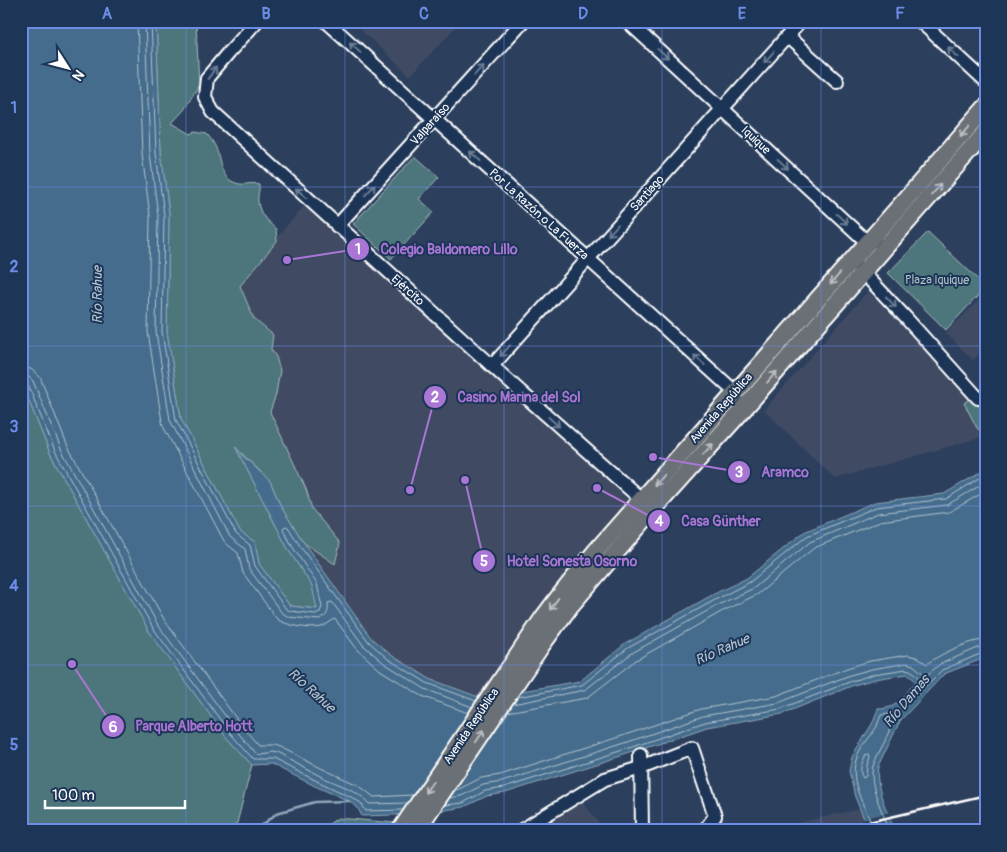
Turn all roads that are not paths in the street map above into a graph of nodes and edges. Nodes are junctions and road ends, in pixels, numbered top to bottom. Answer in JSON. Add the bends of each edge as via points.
{"nodes":[{"id":1,"x":257,"y":21,"type":"edge"},
{"id":2,"x":326,"y":21,"type":"edge"},
{"id":3,"x":523,"y":21,"type":"edge"},
{"id":4,"x":628,"y":21,"type":"edge"},
{"id":5,"x":801,"y":21,"type":"edge"},
{"id":6,"x":920,"y":21,"type":"edge"},
{"id":7,"x":788,"y":37,"type":"junction"},
{"id":8,"x":837,"y":81,"type":"dead end"},
{"id":9,"x":986,"y":82,"type":"edge"},
{"id":10,"x":986,"y":107,"type":"edge"},
{"id":11,"x":722,"y":109,"type":"junction"},
{"id":12,"x":434,"y":119,"type":"junction"},
{"id":13,"x":986,"y":132,"type":"edge"},
{"id":14,"x":907,"y":198,"type":"junction"},
{"id":15,"x":914,"y":214,"type":"junction"},
{"id":16,"x":337,"y":226,"type":"junction"},
{"id":17,"x":892,"y":239,"type":"junction"},
{"id":18,"x":867,"y":242,"type":"junction"},
{"id":19,"x":588,"y":259,"type":"junction"},
{"id":20,"x":857,"y":266,"type":"junction"},
{"id":21,"x":492,"y":366,"type":"junction"},
{"id":22,"x":735,"y":392,"type":"junction"},
{"id":23,"x":982,"y":398,"type":"edge"},
{"id":24,"x":740,"y":413,"type":"junction"},
{"id":25,"x":642,"y":500,"type":"junction"},
{"id":26,"x":523,"y":660,"type":"junction"},
{"id":27,"x":641,"y":761,"type":"junction"},
{"id":28,"x":411,"y":826,"type":"edge"},
{"id":29,"x":520,"y":831,"type":"edge"},
{"id":30,"x":642,"y":831,"type":"edge"},
{"id":31,"x":704,"y":831,"type":"edge"}],
"edges":[{"from":16,"to":1,"type":"street","name":"Ejército","one_way":true,"via":[[213,112],[205,97],[207,78]]},
{"from":12,"to":2,"type":"street","name":"Por La Razón o La Fuerza","one_way":true},
{"from":12,"to":3,"type":"street","name":"Valparaíso","one_way":true},
{"from":4,"to":11,"type":"street","name":"Iquique","one_way":true},
{"from":5,"to":7,"type":"street","name":"Santiago"},
{"from":9,"to":6,"type":"street","one_way":true},
{"from":7,"to":8,"type":"street"},
{"from":7,"to":11,"type":"street","name":"Santiago","one_way":true},
{"from":10,"to":14,"type":"main road","name":"Avenida República","one_way":true},
{"from":11,"to":18,"type":"street","name":"Iquique","one_way":true},
{"from":11,"to":19,"type":"street","name":"Santiago","one_way":true},
{"from":16,"to":12,"type":"street","name":"Valparaíso","one_way":true},
{"from":19,"to":12,"type":"street","name":"Por La Razón o La Fuerza","one_way":true},
{"from":15,"to":13,"type":"main road","name":"Avenida República","one_way":true},
{"from":14,"to":15,"type":"main road"},
{"from":14,"to":18,"type":"main road","name":"Avenida República"},
{"from":15,"to":17,"type":"main road","name":"Avenida República"},
{"from":16,"to":21,"type":"street","name":"Ejército"},
{"from":17,"to":18,"type":"street"},
{"from":17,"to":20,"type":"main road","name":"Avenida República"},
{"from":18,"to":20,"type":"main road","name":"Avenida República"},
{"from":19,"to":21,"type":"street","name":"Santiago","one_way":true},
{"from":22,"to":19,"type":"street","name":"Por La Razón o La Fuerza","one_way":true},
{"from":20,"to":22,"type":"main road","name":"Avenida República","one_way":true},
{"from":20,"to":23,"type":"street","one_way":true},
{"from":24,"to":20,"type":"main road","name":"Avenida República","one_way":true},
{"from":21,"to":25,"type":"street","name":"Ejército","one_way":true},
{"from":22,"to":24,"type":"street"},
{"from":22,"to":25,"type":"main road","name":"Avenida República","one_way":true},
{"from":26,"to":24,"type":"main road","name":"Avenida República","one_way":true},
{"from":25,"to":26,"type":"main road","name":"Avenida República","one_way":true,"via":[[563,591]]},
{"from":26,"to":28,"type":"main road","name":"Avenida República"},
{"from":27,"to":29,"type":"street","via":[[605,778]]},
{"from":27,"to":30,"type":"street"},
{"from":27,"to":31,"type":"street","via":[[692,748],[715,816]]}]}
